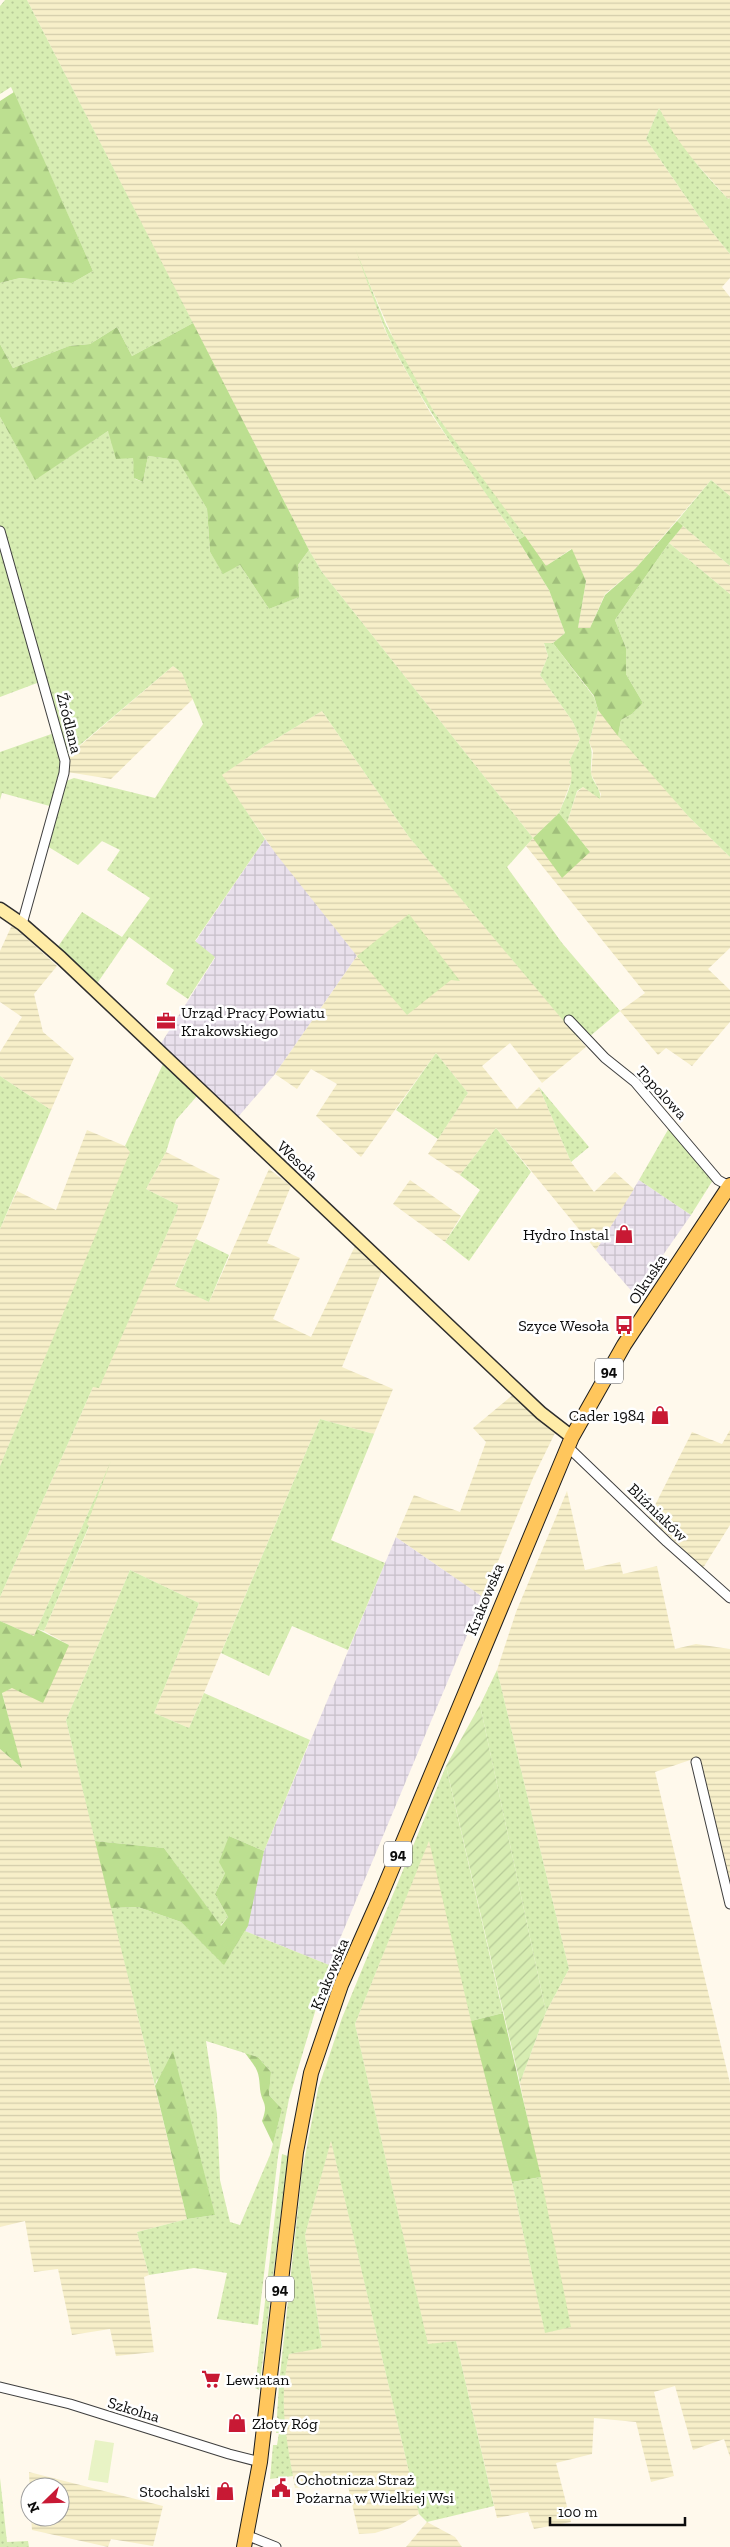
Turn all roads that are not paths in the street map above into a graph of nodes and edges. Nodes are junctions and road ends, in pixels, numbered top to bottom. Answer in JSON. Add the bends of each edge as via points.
{"nodes":[{"id":1,"x":0,"y":531,"type":"edge"},
{"id":2,"x":0,"y":909,"type":"edge"},
{"id":3,"x":22,"y":924,"type":"junction"},
{"id":4,"x":569,"y":1020,"type":"dead end"},
{"id":5,"x":730,"y":1186,"type":"edge"},
{"id":6,"x":569,"y":1442,"type":"junction"},
{"id":7,"x":730,"y":1598,"type":"edge"},
{"id":8,"x":696,"y":1762,"type":"dead end"},
{"id":9,"x":730,"y":1904,"type":"edge"},
{"id":10,"x":0,"y":2388,"type":"edge"},
{"id":11,"x":260,"y":2462,"type":"junction"},
{"id":12,"x":245,"y":2541,"type":"edge"},
{"id":13,"x":276,"y":2547,"type":"edge"}],
"edges":[{"from":1,"to":3,"type":"street","name":"Źródlana","via":[[65,761]]},
{"from":2,"to":3,"type":"street","name":"Wesoła"},
{"from":3,"to":6,"type":"street","name":"Wesoła"},
{"from":4,"to":5,"type":"street","name":"Topolowa","via":[[605,1058],[635,1082],[718,1180]]},
{"from":5,"to":6,"type":"main road","name":"Olkuska","number":"94","via":[[624,1345]]},
{"from":6,"to":7,"type":"street","name":"Bliźniaków","via":[[667,1542]]},
{"from":6,"to":11,"type":"main road","name":"Krakowska","number":"94","via":[[341,1985],[311,2073],[296,2152]]},
{"from":8,"to":9,"type":"street"},
{"from":10,"to":11,"type":"street","name":"Szkolna","via":[[70,2404]]},
{"from":11,"to":12,"type":"main road","name":"Krakowska","number":"94"},
{"from":12,"to":13,"type":"street"}]}
